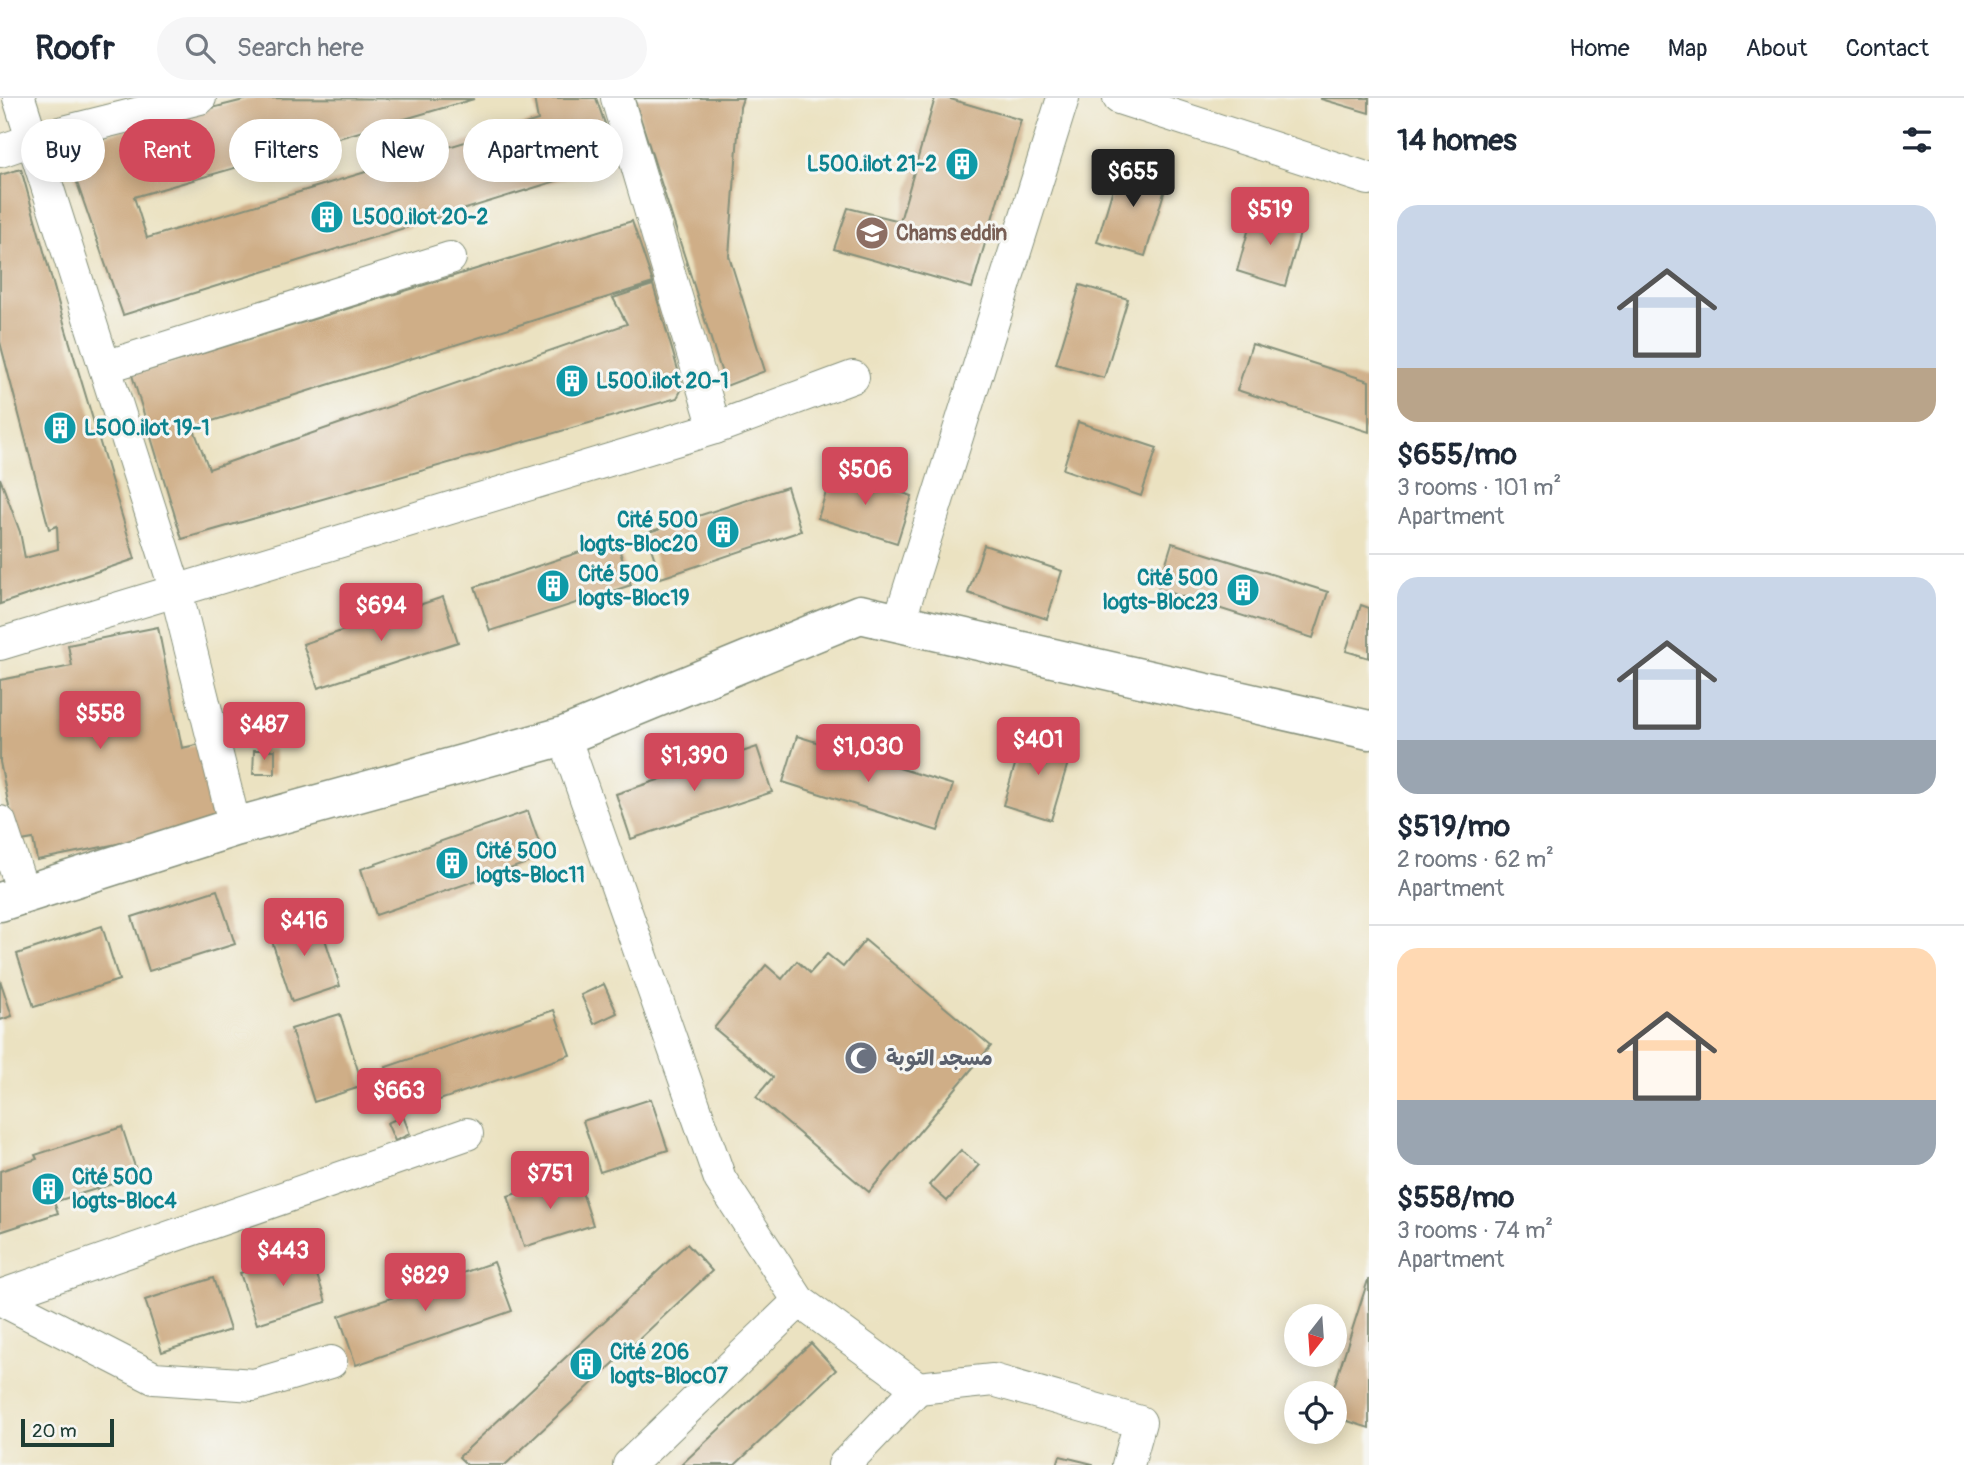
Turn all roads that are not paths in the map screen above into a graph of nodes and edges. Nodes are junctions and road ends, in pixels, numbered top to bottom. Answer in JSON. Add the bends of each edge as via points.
{"nodes":[{"id":1,"x":19,"y":98,"type":"edge"},
{"id":2,"x":200,"y":98,"type":"edge"},
{"id":3,"x":617,"y":98,"type":"edge"},
{"id":4,"x":1063,"y":98,"type":"edge"},
{"id":5,"x":1119,"y":98,"type":"edge"},
{"id":6,"x":26,"y":119,"type":"edge"},
{"id":7,"x":105,"y":122,"type":"edge"},
{"id":8,"x":21,"y":144,"type":"edge"},
{"id":9,"x":0,"y":151,"type":"edge"},
{"id":10,"x":1369,"y":179,"type":"edge"},
{"id":11,"x":45,"y":182,"type":"edge"},
{"id":12,"x":450,"y":258,"type":"dead end"},
{"id":13,"x":104,"y":367,"type":"junction"},
{"id":14,"x":852,"y":377,"type":"dead end"},
{"id":15,"x":715,"y":428,"type":"junction"},
{"id":16,"x":176,"y":591,"type":"junction"},
{"id":17,"x":899,"y":622,"type":"junction"},
{"id":18,"x":0,"y":644,"type":"edge"},
{"id":19,"x":1369,"y":730,"type":"edge"},
{"id":20,"x":564,"y":736,"type":"junction"},
{"id":21,"x":0,"y":822,"type":"edge"},
{"id":22,"x":235,"y":827,"type":"junction"},
{"id":23,"x":12,"y":899,"type":"edge"},
{"id":24,"x":467,"y":1134,"type":"dead end"},
{"id":25,"x":0,"y":1298,"type":"edge"},
{"id":26,"x":799,"y":1301,"type":"junction"},
{"id":27,"x":331,"y":1362,"type":"dead end"},
{"id":28,"x":918,"y":1388,"type":"junction"},
{"id":29,"x":629,"y":1465,"type":"edge"},
{"id":30,"x":844,"y":1465,"type":"edge"},
{"id":31,"x":1128,"y":1465,"type":"edge"}],
"edges":[{"from":1,"to":6,"type":"street"},
{"from":2,"to":7,"type":"street"},
{"from":3,"to":15,"type":"street"},
{"from":4,"to":17,"type":"street"},
{"from":5,"to":10,"type":"street"},
{"from":8,"to":9,"type":"street"},
{"from":11,"to":13,"type":"street"},
{"from":12,"to":13,"type":"street"},
{"from":13,"to":16,"type":"street"},
{"from":14,"to":15,"type":"street"},
{"from":15,"to":16,"type":"street"},
{"from":16,"to":18,"type":"street"},
{"from":16,"to":22,"type":"street"},
{"from":17,"to":19,"type":"street"},
{"from":17,"to":20,"type":"street","via":[[860,614]]},
{"from":20,"to":22,"type":"street"},
{"from":20,"to":26,"type":"street","via":[[720,1179]]},
{"from":21,"to":23,"type":"street"},
{"from":22,"to":23,"type":"street"},
{"from":24,"to":25,"type":"street"},
{"from":25,"to":27,"type":"street","via":[[154,1378],[254,1385]]},
{"from":26,"to":28,"type":"street"},
{"from":26,"to":29,"type":"street"},
{"from":28,"to":30,"type":"street"},
{"from":28,"to":31,"type":"street","via":[[993,1380],[1140,1422]]}]}
